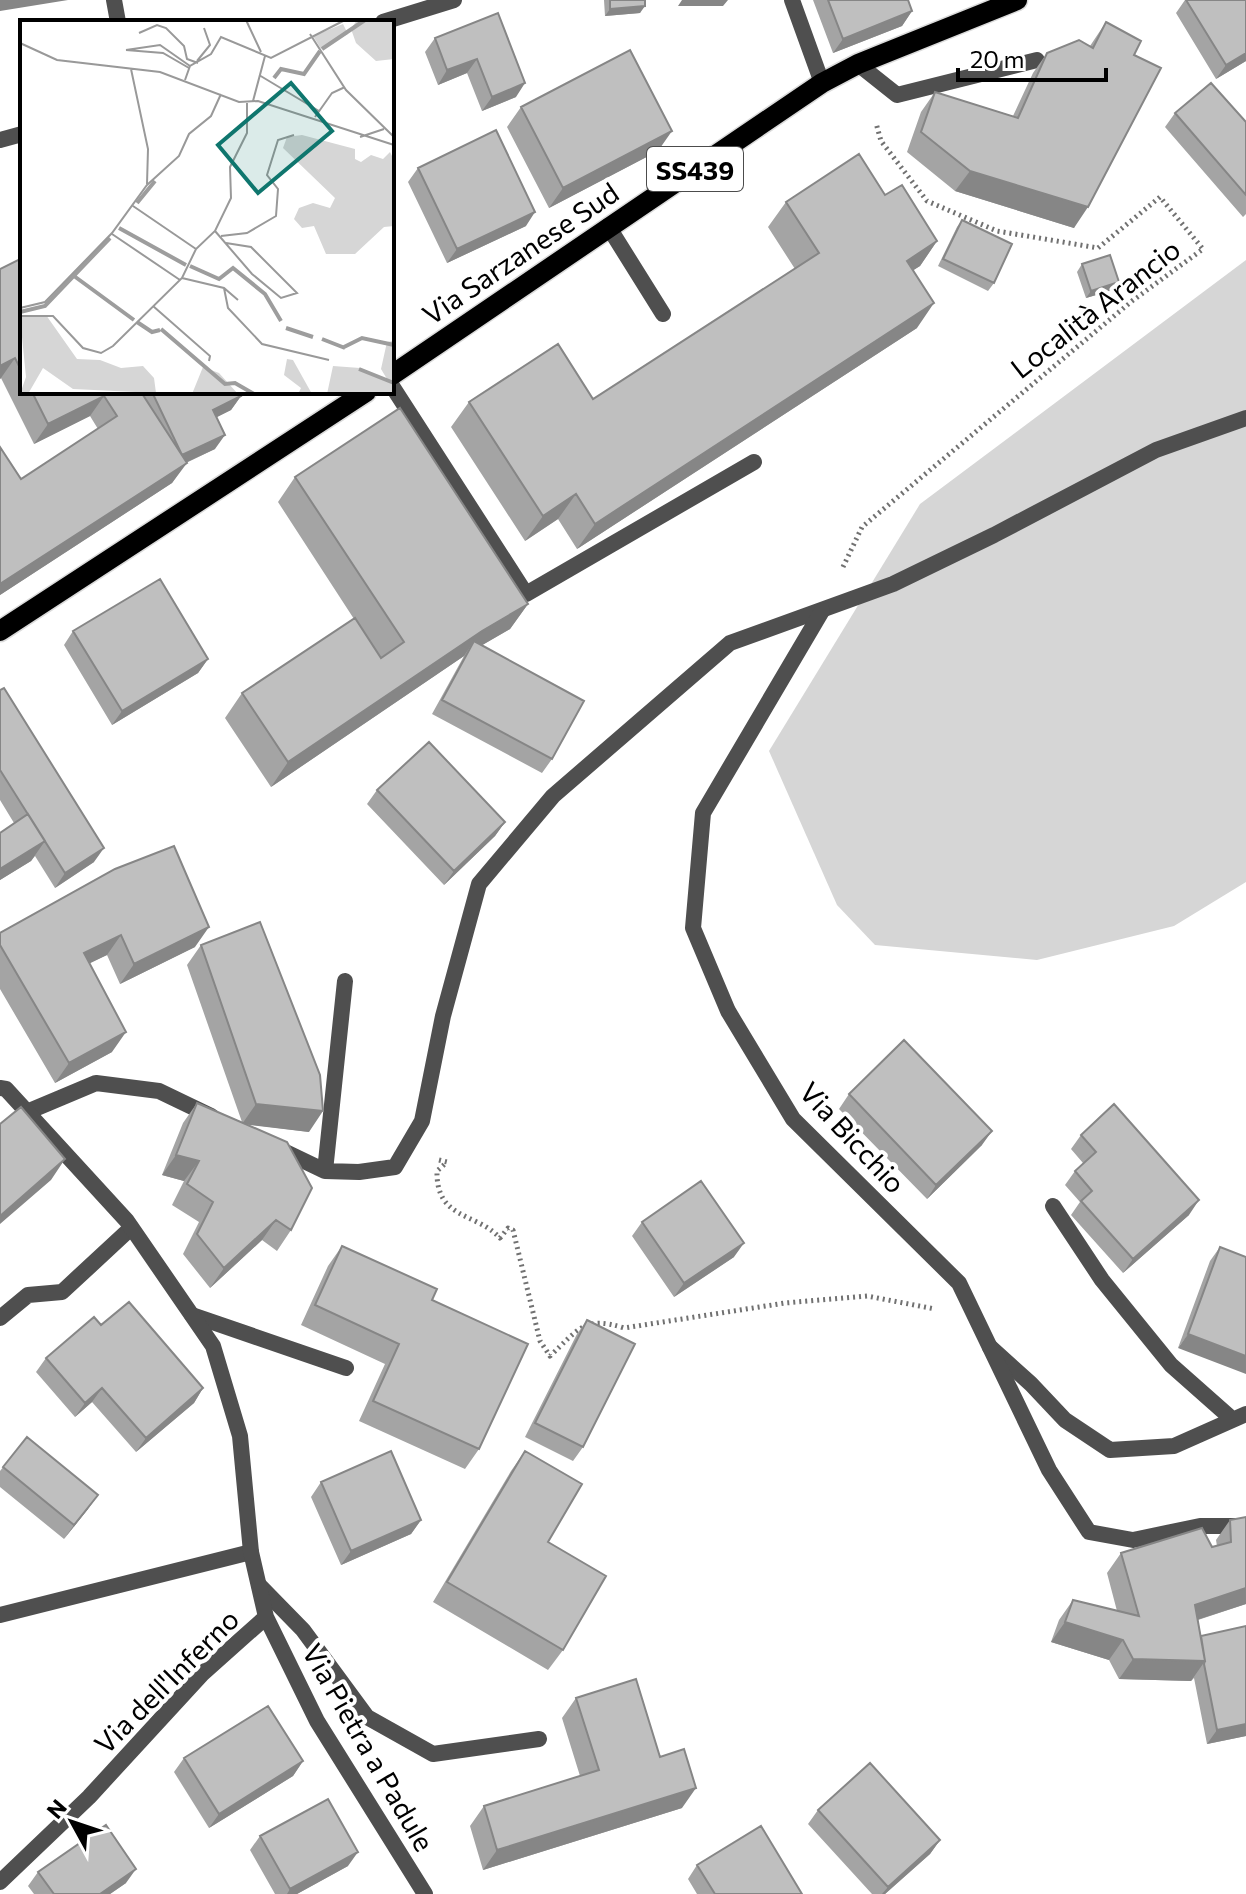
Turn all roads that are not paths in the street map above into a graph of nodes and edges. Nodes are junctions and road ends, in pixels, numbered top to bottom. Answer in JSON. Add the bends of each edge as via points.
{"nodes":[{"id":1,"x":114,"y":0,"type":"edge"},
{"id":2,"x":454,"y":0,"type":"edge"},
{"id":3,"x":792,"y":0,"type":"edge"},
{"id":4,"x":1017,"y":0,"type":"edge"},
{"id":5,"x":118,"y":20,"type":"edge"},
{"id":6,"x":389,"y":20,"type":"edge"},
{"id":7,"x":1037,"y":60,"type":"dead end"},
{"id":8,"x":858,"y":64,"type":"junction"},
{"id":9,"x":822,"y":83,"type":"junction"},
{"id":10,"x":20,"y":135,"type":"edge"},
{"id":11,"x":0,"y":140,"type":"edge"},
{"id":12,"x":608,"y":226,"type":"junction"},
{"id":13,"x":663,"y":314,"type":"dead end"},
{"id":14,"x":394,"y":374,"type":"edge"},
{"id":15,"x":394,"y":389,"type":"edge"},
{"id":16,"x":363,"y":394,"type":"edge"},
{"id":17,"x":1246,"y":418,"type":"edge"},
{"id":18,"x":754,"y":462,"type":"edge"},
{"id":19,"x":822,"y":611,"type":"junction"},
{"id":20,"x":0,"y":631,"type":"edge"},
{"id":21,"x":345,"y":981,"type":"dead end"},
{"id":22,"x":0,"y":1088,"type":"edge"},
{"id":23,"x":27,"y":1112,"type":"junction"},
{"id":24,"x":228,"y":1124,"type":"edge"},
{"id":25,"x":256,"y":1137,"type":"edge"},
{"id":26,"x":325,"y":1171,"type":"junction"},
{"id":27,"x":1053,"y":1206,"type":"dead end"},
{"id":28,"x":131,"y":1228,"type":"junction"},
{"id":29,"x":192,"y":1315,"type":"junction"},
{"id":30,"x":0,"y":1318,"type":"edge"},
{"id":31,"x":986,"y":1339,"type":"junction"},
{"id":32,"x":346,"y":1368,"type":"dead end"},
{"id":33,"x":1239,"y":1416,"type":"edge"},
{"id":34,"x":1246,"y":1526,"type":"edge"},
{"id":35,"x":251,"y":1552,"type":"junction"},
{"id":36,"x":259,"y":1585,"type":"junction"},
{"id":37,"x":0,"y":1615,"type":"edge"},
{"id":38,"x":266,"y":1617,"type":"junction"},
{"id":39,"x":539,"y":1739,"type":"dead end"},
{"id":40,"x":0,"y":1882,"type":"edge"},
{"id":41,"x":425,"y":1894,"type":"edge"}],
"edges":[{"from":1,"to":5,"type":"street"},
{"from":2,"to":6,"type":"street"},
{"from":3,"to":9,"type":"street"},
{"from":4,"to":8,"type":"main road","name":"Via Sarzanese Sud","number":"SS439"},
{"from":7,"to":8,"type":"street","via":[[897,95]]},
{"from":8,"to":9,"type":"main road","name":"Via Sarzanese Sud","number":"SS439"},
{"from":9,"to":12,"type":"main road","name":"Via Sarzanese Sud","number":"SS439"},
{"from":10,"to":11,"type":"street"},
{"from":12,"to":13,"type":"street"},
{"from":12,"to":14,"type":"main road","name":"Via Sarzanese Sud","number":"SS439"},
{"from":15,"to":18,"type":"street","via":[[526,594]]},
{"from":16,"to":20,"type":"main road"},
{"from":17,"to":19,"type":"street","via":[[1156,450],[906,578]]},
{"from":19,"to":26,"type":"street","via":[[730,643],[553,796],[479,884],[443,1016],[422,1121],[405,1151],[395,1167]]},
{"from":19,"to":31,"type":"street","name":"Via Bicchio","via":[[703,813],[693,928],[728,1011],[793,1119],[959,1283]]},
{"from":21,"to":26,"type":"street"},
{"from":22,"to":23,"type":"street","name":"Via Pietra a Padule"},
{"from":23,"to":24,"type":"street","via":[[96,1083],[159,1091]]},
{"from":23,"to":28,"type":"street","name":"Via Pietra a Padule"},
{"from":25,"to":26,"type":"street"},
{"from":27,"to":33,"type":"street","via":[[1102,1280],[1171,1365]]},
{"from":28,"to":29,"type":"street","name":"Via Pietra a Padule"},
{"from":28,"to":30,"type":"street","via":[[62,1292],[28,1295]]},
{"from":29,"to":32,"type":"street"},
{"from":29,"to":35,"type":"street","name":"Via Pietra a Padule","via":[[213,1346],[240,1436]]},
{"from":31,"to":33,"type":"street","via":[[1065,1420],[1110,1450],[1174,1446]]},
{"from":31,"to":34,"type":"street","name":"Via Bicchio","via":[[1049,1470],[1089,1532],[1133,1540],[1200,1526]]},
{"from":35,"to":36,"type":"street","name":"Via Pietra a Padule"},
{"from":35,"to":37,"type":"street"},
{"from":36,"to":38,"type":"street","name":"Via Pietra a Padule"},
{"from":36,"to":39,"type":"street","via":[[303,1630],[367,1717],[433,1754]]},
{"from":38,"to":40,"type":"street","name":"Via dell'Inferno","via":[[202,1674],[89,1797]]},
{"from":38,"to":41,"type":"street","name":"Via Pietra a Padule","via":[[317,1721]]}]}
